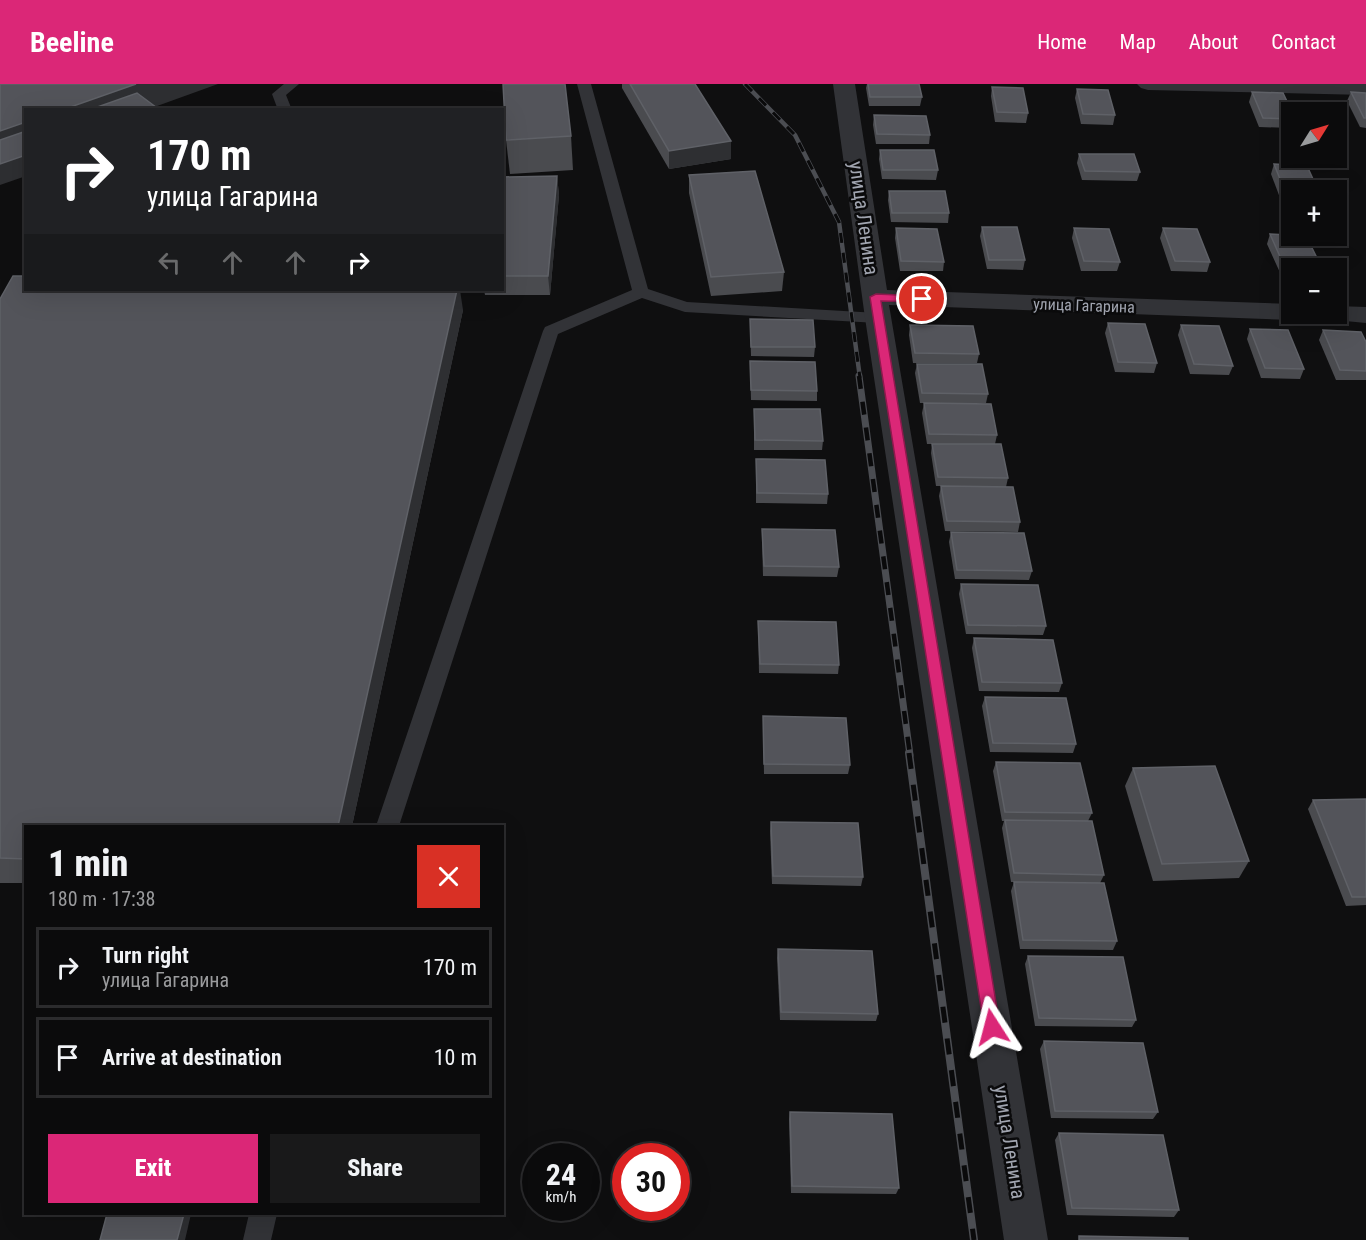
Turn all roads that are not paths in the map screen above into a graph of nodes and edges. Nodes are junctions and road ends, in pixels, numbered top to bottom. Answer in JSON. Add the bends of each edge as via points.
{"nodes":[{"id":1,"x":292,"y":84,"type":"edge"},
{"id":2,"x":585,"y":84,"type":"edge"},
{"id":3,"x":844,"y":84,"type":"edge"},
{"id":4,"x":1148,"y":84,"type":"edge"},
{"id":5,"x":1366,"y":89,"type":"edge"},
{"id":6,"x":284,"y":108,"type":"edge"},
{"id":7,"x":641,"y":292,"type":"junction"},
{"id":8,"x":877,"y":308,"type":"junction"},
{"id":9,"x":1281,"y":312,"type":"edge"},
{"id":10,"x":1347,"y":314,"type":"edge"},
{"id":11,"x":1366,"y":315,"type":"edge"},
{"id":12,"x":387,"y":825,"type":"edge"},
{"id":13,"x":263,"y":1215,"type":"edge"},
{"id":14,"x":257,"y":1240,"type":"edge"},
{"id":15,"x":1026,"y":1240,"type":"edge"}],
"edges":[{"from":1,"to":6,"type":"lane","via":[[279,94]]},
{"from":2,"to":7,"type":"lane"},
{"from":3,"to":8,"type":"street","name":"улица Ленина"},
{"from":4,"to":5,"type":"street"},
{"from":7,"to":8,"type":"lane","via":[[685,307]]},
{"from":7,"to":12,"type":"lane","via":[[551,331]]},
{"from":8,"to":9,"type":"street","name":"улица Гагарина"},
{"from":8,"to":15,"type":"street","name":"улица Ленина"},
{"from":10,"to":11,"type":"street"},
{"from":13,"to":14,"type":"lane"}]}
